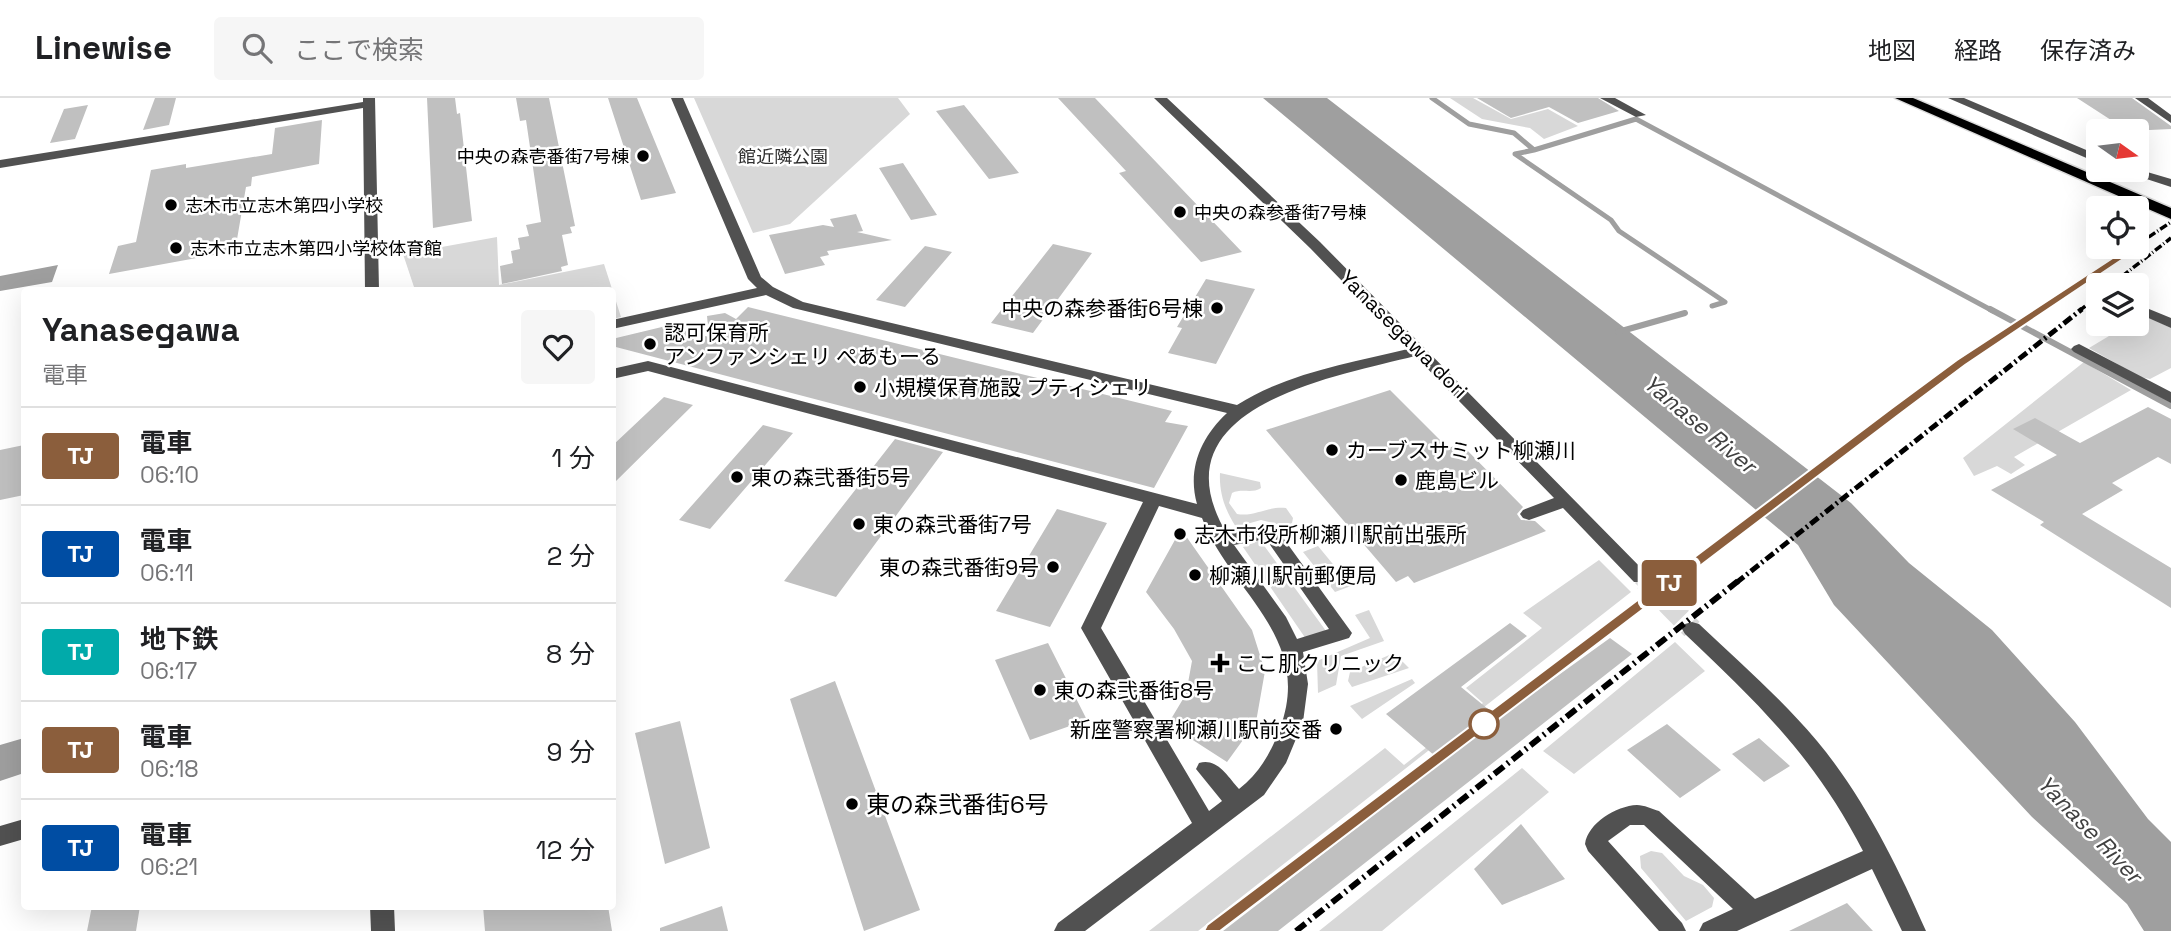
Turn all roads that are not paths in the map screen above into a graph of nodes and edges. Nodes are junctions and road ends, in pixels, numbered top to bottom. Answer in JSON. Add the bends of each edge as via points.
{"nodes":[{"id":1,"x":677,"y":98,"type":"edge"},
{"id":2,"x":1160,"y":98,"type":"edge"},
{"id":3,"x":1606,"y":98,"type":"edge"},
{"id":4,"x":1902,"y":98,"type":"edge"},
{"id":5,"x":1926,"y":98,"type":"edge"},
{"id":6,"x":1954,"y":98,"type":"edge"},
{"id":7,"x":2141,"y":98,"type":"edge"},
{"id":8,"x":369,"y":101,"type":"edge"},
{"id":9,"x":1640,"y":116,"type":"dead end"},
{"id":10,"x":2171,"y":120,"type":"edge"},
{"id":11,"x":2086,"y":154,"type":"edge"},
{"id":12,"x":0,"y":164,"type":"edge"},
{"id":13,"x":2149,"y":177,"type":"edge"},
{"id":14,"x":2171,"y":183,"type":"edge"},
{"id":15,"x":2171,"y":202,"type":"edge"},
{"id":16,"x":2171,"y":214,"type":"edge"},
{"id":17,"x":372,"y":287,"type":"edge"},
{"id":18,"x":768,"y":290,"type":"junction"},
{"id":19,"x":2150,"y":313,"type":"dead end"},
{"id":20,"x":2171,"y":324,"type":"edge"},
{"id":21,"x":616,"y":325,"type":"edge"},
{"id":22,"x":2079,"y":349,"type":"dead end"},
{"id":23,"x":1420,"y":350,"type":"junction"},
{"id":24,"x":616,"y":373,"type":"edge"},
{"id":25,"x":2166,"y":391,"type":"edge"},
{"id":26,"x":1239,"y":411,"type":"junction"},
{"id":27,"x":1153,"y":500,"type":"junction"},
{"id":28,"x":1567,"y":500,"type":"junction"},
{"id":29,"x":1207,"y":513,"type":"junction"},
{"id":30,"x":1529,"y":514,"type":"dead end"},
{"id":31,"x":1223,"y":541,"type":"junction"},
{"id":32,"x":1641,"y":577,"type":"tunnel mouth"},
{"id":33,"x":1692,"y":629,"type":"tunnel mouth"},
{"id":34,"x":1292,"y":648,"type":"junction"},
{"id":35,"x":1207,"y":769,"type":"dead end"},
{"id":36,"x":1238,"y":803,"type":"junction"},
{"id":37,"x":1206,"y":827,"type":"junction"},
{"id":38,"x":21,"y":830,"type":"edge"},
{"id":39,"x":0,"y":836,"type":"edge"},
{"id":40,"x":1876,"y":856,"type":"junction"},
{"id":41,"x":382,"y":910,"type":"edge"},
{"id":42,"x":1751,"y":911,"type":"junction"},
{"id":43,"x":1716,"y":930,"type":"edge"},
{"id":44,"x":383,"y":931,"type":"edge"},
{"id":45,"x":1066,"y":931,"type":"edge"},
{"id":46,"x":1674,"y":931,"type":"edge"},
{"id":47,"x":1914,"y":931,"type":"edge"}],
"edges":[{"from":1,"to":18,"type":"street","via":[[755,279]]},
{"from":2,"to":23,"type":"street","name":"Yanasegawa dori"},
{"from":3,"to":9,"type":"street"},
{"from":4,"to":16,"type":"highway"},
{"from":5,"to":15,"type":"highway"},
{"from":6,"to":11,"type":"street"},
{"from":7,"to":10,"type":"street"},
{"from":8,"to":12,"type":"street"},
{"from":8,"to":17,"type":"street"},
{"from":13,"to":14,"type":"street"},
{"from":18,"to":21,"type":"street"},
{"from":18,"to":26,"type":"street","via":[[798,305]]},
{"from":19,"to":20,"type":"street"},
{"from":22,"to":25,"type":"street"},
{"from":23,"to":26,"type":"street","via":[[1283,390]]},
{"from":23,"to":28,"type":"street","name":"Yanasegawa dori"},
{"from":24,"to":27,"type":"street","via":[[648,366]]},
{"from":26,"to":29,"type":"street","via":[[1214,437],[1204,458],[1201,487]]},
{"from":27,"to":29,"type":"street"},
{"from":27,"to":37,"type":"street","via":[[1091,628]]},
{"from":28,"to":30,"type":"street"},
{"from":28,"to":32,"type":"street","name":"Yanasegawa dori"},
{"from":29,"to":31,"type":"street"},
{"from":31,"to":34,"type":"street","via":[[1277,617]]},
{"from":31,"to":34,"type":"street","via":[[1270,532],[1342,633]]},
{"from":33,"to":40,"type":"street","via":[[1807,744],[1836,784]]},
{"from":34,"to":36,"type":"street","via":[[1299,688],[1289,737],[1271,771]]},
{"from":35,"to":36,"type":"street"},
{"from":36,"to":37,"type":"street"},
{"from":37,"to":45,"type":"street"},
{"from":38,"to":39,"type":"street"},
{"from":40,"to":42,"type":"street"},
{"from":40,"to":47,"type":"street"},
{"from":41,"to":44,"type":"street"},
{"from":42,"to":43,"type":"street"},
{"from":42,"to":46,"type":"street","via":[[1651,818],[1628,815],[1597,836],[1596,844]]}]}
